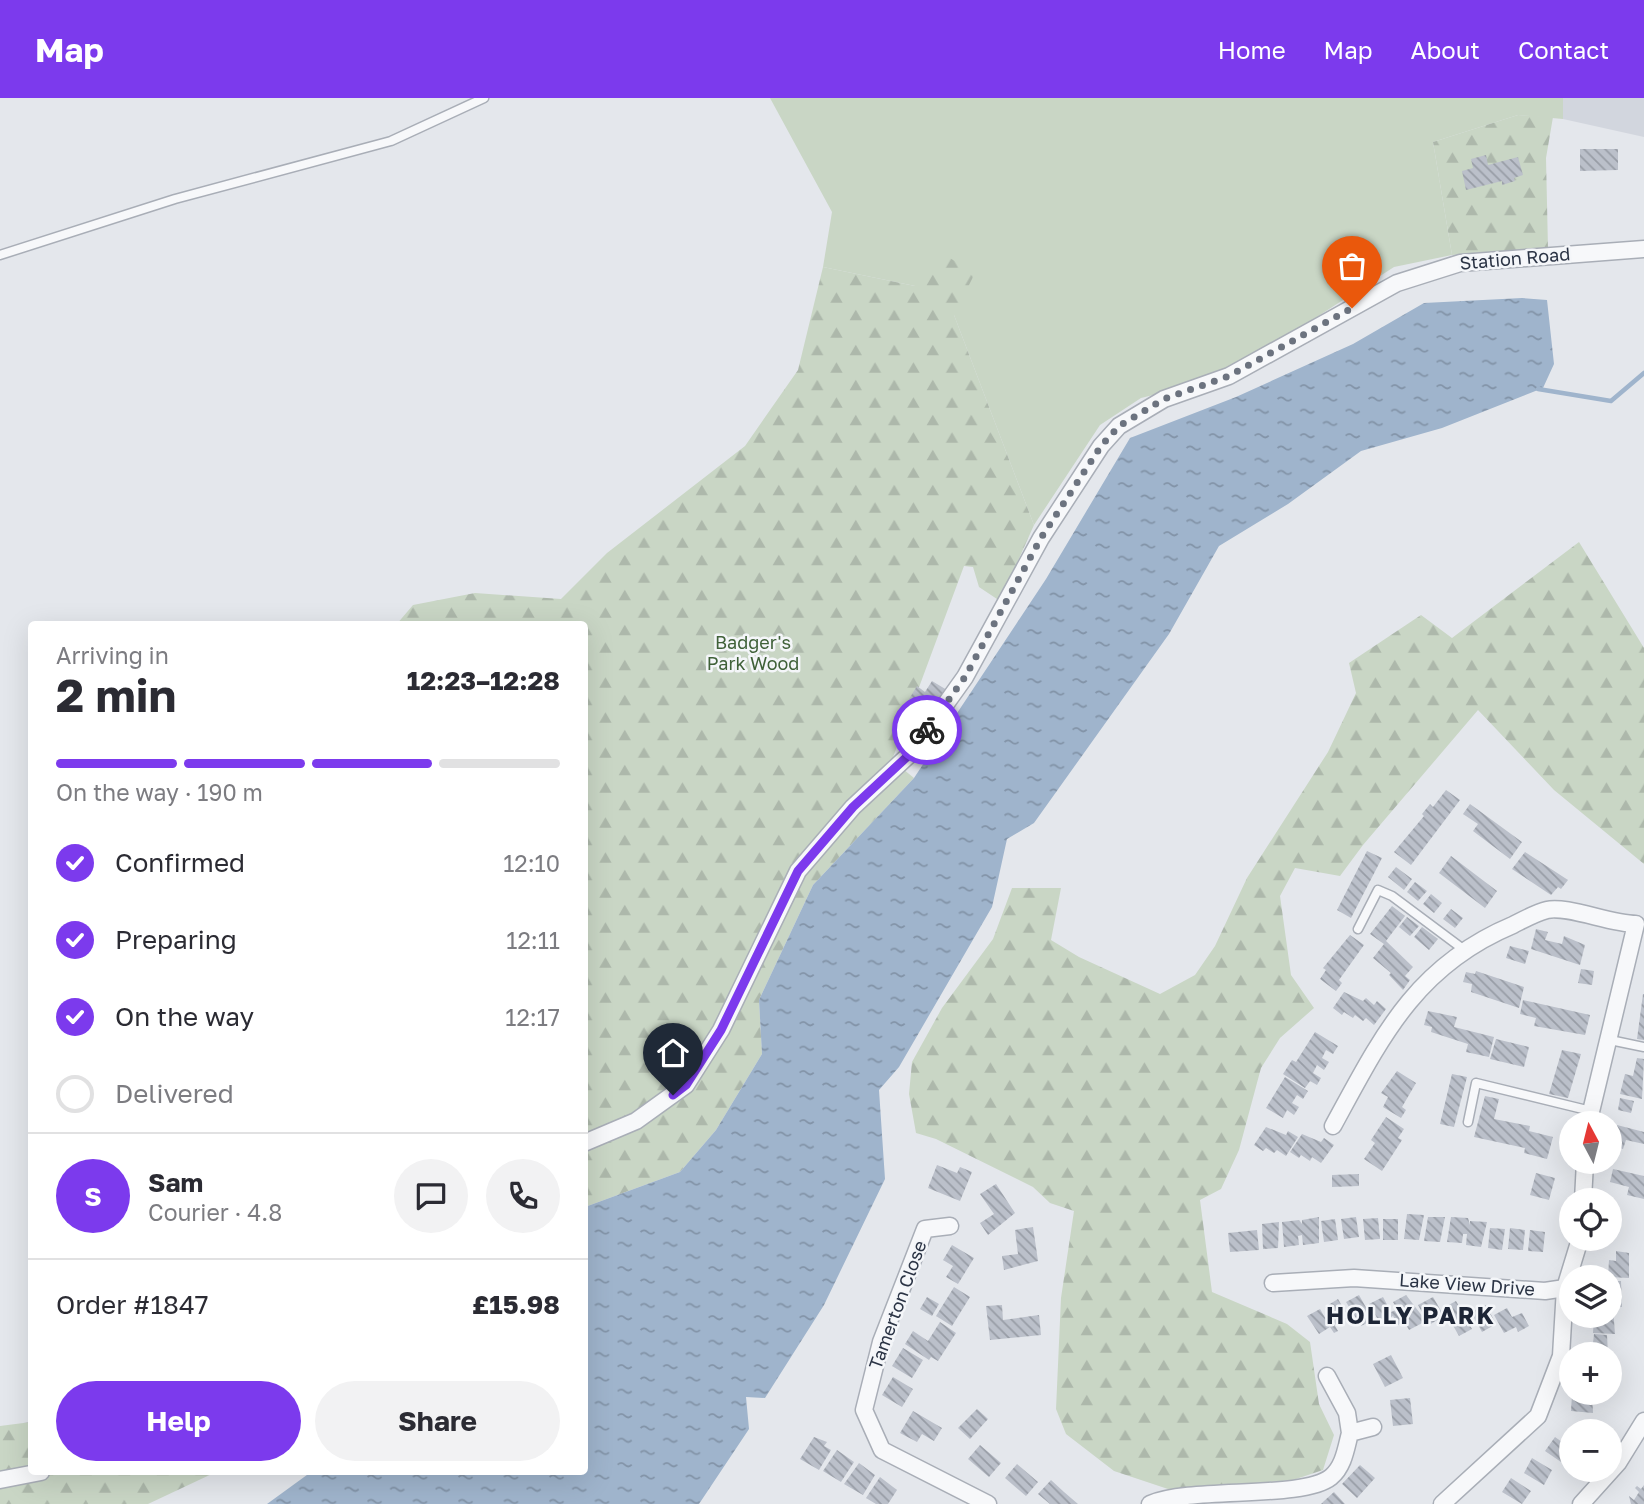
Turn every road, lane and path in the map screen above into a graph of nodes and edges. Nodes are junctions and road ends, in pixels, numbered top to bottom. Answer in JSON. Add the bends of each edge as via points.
{"nodes":[{"id":1,"x":484,"y":98,"type":"edge"},
{"id":2,"x":1644,"y":249,"type":"edge"},
{"id":3,"x":0,"y":255,"type":"edge"},
{"id":4,"x":1358,"y":929,"type":"dead end"},
{"id":5,"x":1463,"y":949,"type":"junction"},
{"id":6,"x":1610,"y":1040,"type":"junction"},
{"id":7,"x":1644,"y":1047,"type":"edge"},
{"id":8,"x":1570,"y":1111,"type":"edge"},
{"id":9,"x":1592,"y":1111,"type":"edge"},
{"id":10,"x":1468,"y":1122,"type":"dead end"},
{"id":11,"x":1333,"y":1126,"type":"dead end"},
{"id":12,"x":588,"y":1141,"type":"edge"},
{"id":13,"x":950,"y":1226,"type":"dead end"},
{"id":14,"x":1273,"y":1283,"type":"dead end"},
{"id":15,"x":1559,"y":1289,"type":"edge"},
{"id":16,"x":1563,"y":1328,"type":"edge"},
{"id":17,"x":1327,"y":1376,"type":"dead end"},
{"id":18,"x":1644,"y":1421,"type":"edge"},
{"id":19,"x":1373,"y":1427,"type":"dead end"},
{"id":20,"x":1350,"y":1433,"type":"junction"},
{"id":21,"x":28,"y":1474,"type":"edge"},
{"id":22,"x":0,"y":1479,"type":"edge"},
{"id":23,"x":988,"y":1504,"type":"edge"},
{"id":24,"x":1150,"y":1504,"type":"edge"},
{"id":25,"x":1442,"y":1504,"type":"edge"},
{"id":26,"x":1581,"y":1504,"type":"edge"}],
"edges":[{"from":1,"to":3,"type":"lane","via":[[391,141],[175,199]]},
{"from":2,"to":12,"type":"street","name":"Station Road","via":[[1460,263],[1433,270],[1397,284],[1229,376],[1164,399],[1119,426],[1041,538],[965,677],[910,754],[853,807],[798,871],[721,1030],[686,1085],[636,1121]]},
{"from":4,"to":5,"type":"lane","via":[[1378,890]]},
{"from":5,"to":6,"type":"street","via":[[1549,909],[1636,924]]},
{"from":5,"to":11,"type":"street","via":[[1403,1008]]},
{"from":6,"to":7,"type":"lane"},
{"from":6,"to":9,"type":"street"},
{"from":8,"to":10,"type":"lane","via":[[1476,1083]]},
{"from":13,"to":23,"type":"street","name":"Tamerton Close","via":[[925,1229],[881,1342],[864,1410],[883,1450]]},
{"from":14,"to":15,"type":"street","name":"Lake View Drive","via":[[1354,1278]]},
{"from":16,"to":25,"type":"street","via":[[1561,1356],[1538,1416]]},
{"from":17,"to":20,"type":"street","via":[[1347,1413]]},
{"from":18,"to":26,"type":"street","via":[[1618,1463]]},
{"from":19,"to":20,"type":"street"},
{"from":20,"to":24,"type":"street","via":[[1343,1461],[1331,1477],[1309,1486]]},
{"from":21,"to":22,"type":"street"}]}
